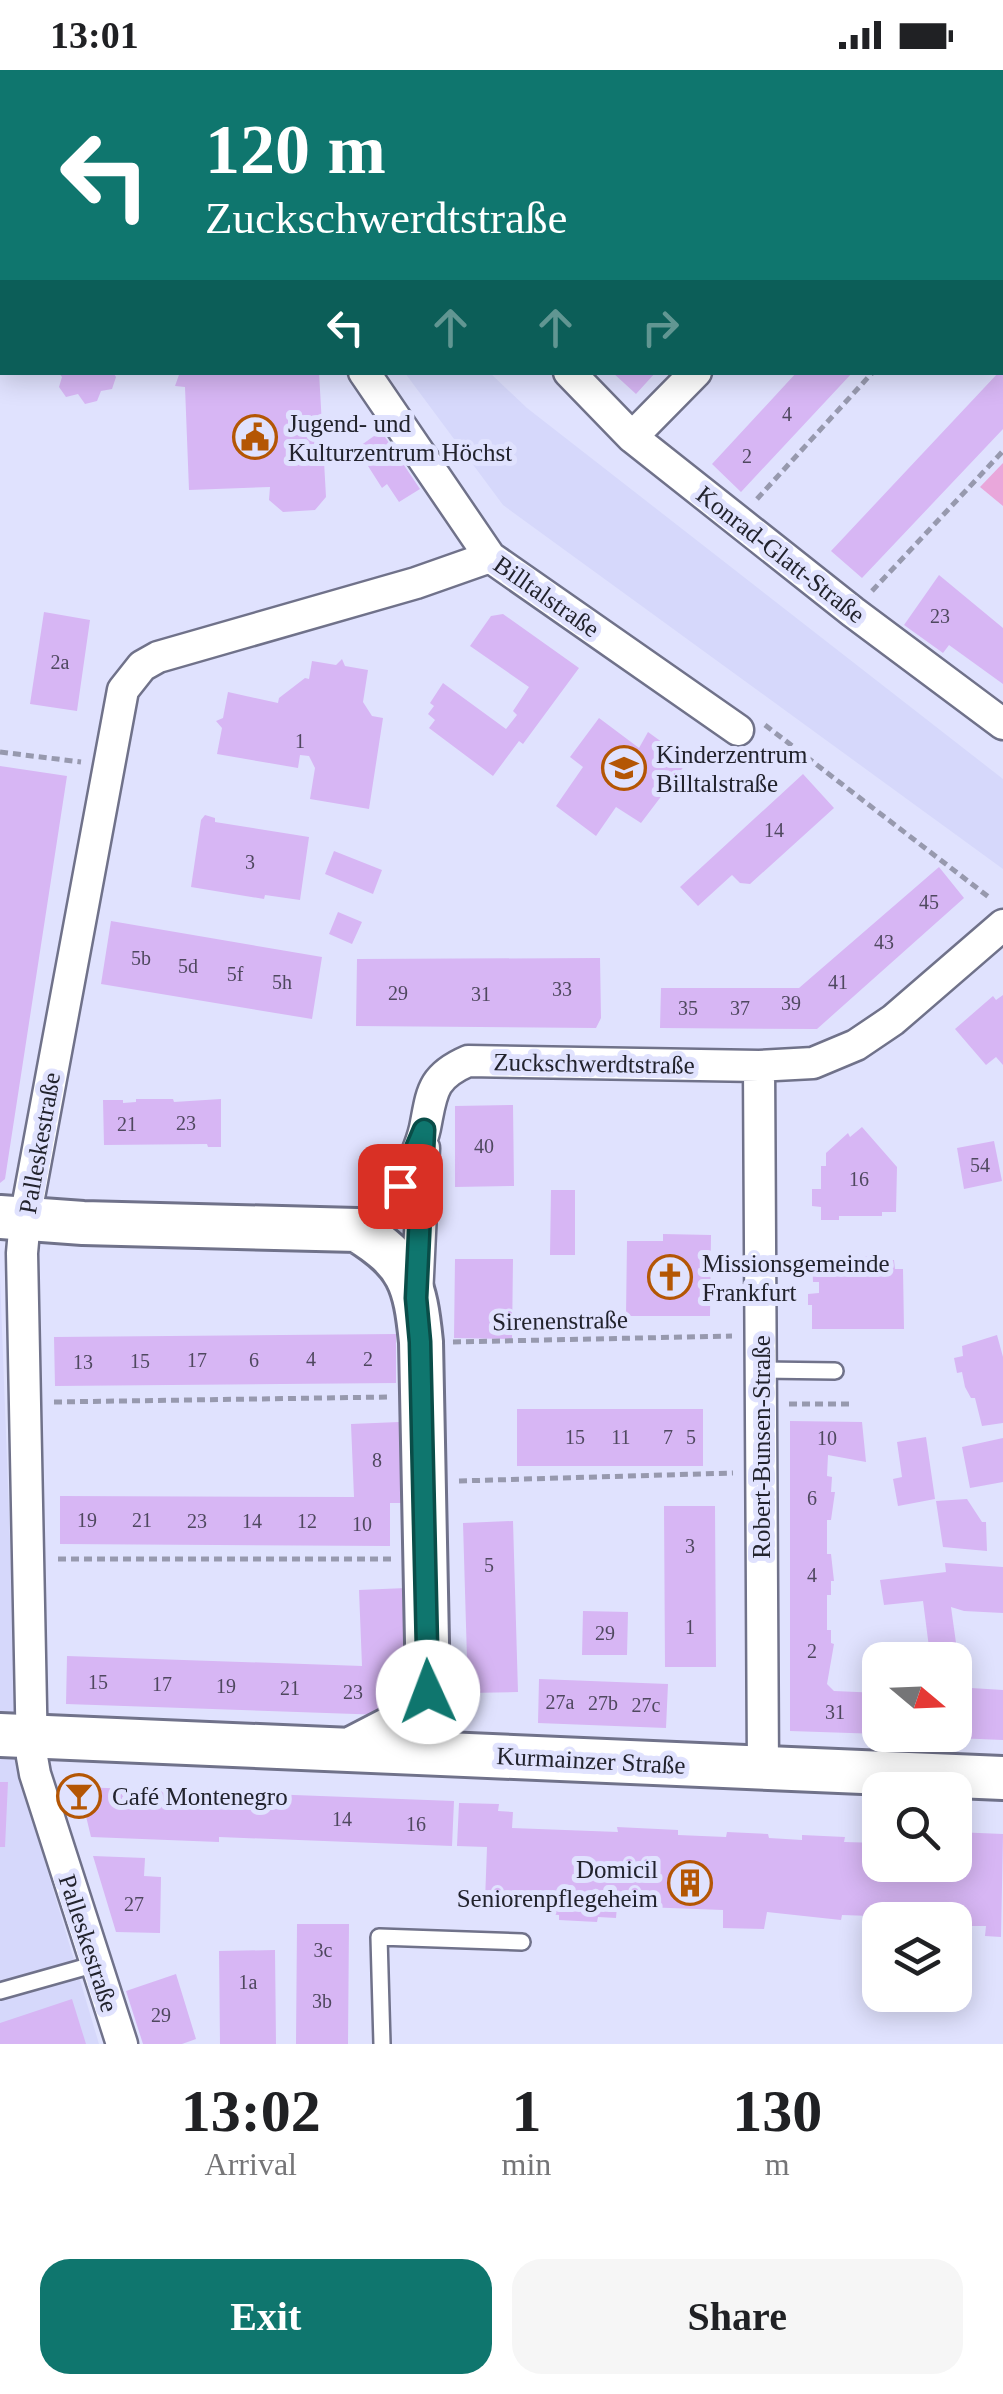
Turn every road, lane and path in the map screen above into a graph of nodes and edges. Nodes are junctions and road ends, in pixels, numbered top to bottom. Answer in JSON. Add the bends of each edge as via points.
{"nodes":[{"id":1,"x":366,"y":375,"type":"edge"},
{"id":2,"x":572,"y":375,"type":"edge"},
{"id":3,"x":693,"y":375,"type":"edge"},
{"id":4,"x":871,"y":375,"type":"edge"},
{"id":5,"x":632,"y":437,"type":"junction"},
{"id":6,"x":1003,"y":452,"type":"edge"},
{"id":7,"x":738,"y":520,"type":"junction"},
{"id":8,"x":490,"y":557,"type":"junction"},
{"id":9,"x":853,"y":612,"type":"junction"},
{"id":10,"x":1003,"y":724,"type":"edge"},
{"id":11,"x":738,"y":730,"type":"joint"},
{"id":12,"x":0,"y":752,"type":"edge"},
{"id":13,"x":109,"y":766,"type":"junction"},
{"id":14,"x":1003,"y":908,"type":"edge"},
{"id":15,"x":996,"y":943,"type":"edge"},
{"id":16,"x":758,"y":1066,"type":"junction"},
{"id":17,"x":424,"y":1130,"type":"junction"},
{"id":18,"x":12,"y":1218,"type":"edge"},
{"id":19,"x":357,"y":1230,"type":"junction"},
{"id":20,"x":416,"y":1298,"type":"junction"},
{"id":21,"x":760,"y":1336,"type":"junction"},
{"id":22,"x":420,"y":1342,"type":"junction"},
{"id":23,"x":761,"y":1370,"type":"junction"},
{"id":24,"x":835,"y":1372,"type":"dead end"},
{"id":25,"x":420,"y":1397,"type":"junction"},
{"id":26,"x":26,"y":1402,"type":"junction"},
{"id":27,"x":851,"y":1404,"type":"dead end"},
{"id":28,"x":761,"y":1405,"type":"junction"},
{"id":29,"x":761,"y":1472,"type":"junction"},
{"id":30,"x":422,"y":1482,"type":"junction"},
{"id":31,"x":30,"y":1559,"type":"junction"},
{"id":32,"x":424,"y":1559,"type":"junction"},
{"id":33,"x":428,"y":1692,"type":"junction"},
{"id":34,"x":16,"y":1736,"type":"edge"},
{"id":35,"x":353,"y":1748,"type":"junction"},
{"id":36,"x":505,"y":1756,"type":"junction"},
{"id":37,"x":762,"y":1768,"type":"junction"},
{"id":38,"x":1003,"y":1778,"type":"edge"},
{"id":39,"x":522,"y":1942,"type":"dead end"},
{"id":40,"x":96,"y":1964,"type":"junction"},
{"id":41,"x":0,"y":1990,"type":"edge"},
{"id":42,"x":122,"y":2044,"type":"edge"},
{"id":43,"x":382,"y":2044,"type":"edge"}],
"edges":[{"from":1,"to":8,"type":"street","name":"Billtalstraße"},
{"from":2,"to":5,"type":"street","name":"Konrad-Glatt-Straße"},
{"from":3,"to":5,"type":"street"},
{"from":4,"to":7,"type":"path"},
{"from":5,"to":7,"type":"street","name":"Konrad-Glatt-Straße"},
{"from":6,"to":9,"type":"path"},
{"from":7,"to":9,"type":"street","name":"Konrad-Glatt-Straße"},
{"from":8,"to":11,"type":"street","name":"Billtalstraße"},
{"from":8,"to":13,"type":"street","name":"Palleskestraße","via":[[158,657],[123,690]]},
{"from":9,"to":10,"type":"street","name":"Konrad-Glatt-Straße"},
{"from":11,"to":14,"type":"path","via":[[766,724]]},
{"from":12,"to":13,"type":"path"},
{"from":13,"to":18,"type":"street","name":"Palleskestraße"},
{"from":15,"to":16,"type":"street","name":"Zuckschwerdtstraße","via":[[856,1044],[813,1063]]},
{"from":16,"to":17,"type":"street","name":"Zuckschwerdtstraße","via":[[468,1062],[436,1084]]},
{"from":16,"to":21,"type":"street","name":"Robert-Bunsen-Straße"},
{"from":17,"to":19,"type":"street","name":"Zuckschwerdtstraße","via":[[400,1186]]},
{"from":17,"to":20,"type":"street"},
{"from":18,"to":19,"type":"main road"},
{"from":18,"to":26,"type":"street","name":"Palleskestraße","via":[[22,1253]]},
{"from":19,"to":20,"type":"main road","via":[[388,1249]]},
{"from":20,"to":22,"type":"main road"},
{"from":21,"to":22,"type":"path","name":"Sirenenstraße"},
{"from":21,"to":23,"type":"street","name":"Robert-Bunsen-Straße"},
{"from":22,"to":25,"type":"main road"},
{"from":23,"to":24,"type":"lane"},
{"from":23,"to":28,"type":"street","name":"Robert-Bunsen-Straße"},
{"from":25,"to":26,"type":"path"},
{"from":25,"to":30,"type":"main road"},
{"from":26,"to":31,"type":"street","name":"Palleskestraße"},
{"from":27,"to":28,"type":"path"},
{"from":28,"to":29,"type":"street","name":"Robert-Bunsen-Straße"},
{"from":29,"to":30,"type":"path"},
{"from":29,"to":37,"type":"street","name":"Robert-Bunsen-Straße"},
{"from":30,"to":32,"type":"main road"},
{"from":31,"to":32,"type":"path"},
{"from":31,"to":34,"type":"street","name":"Palleskestraße"},
{"from":32,"to":33,"type":"main road"},
{"from":33,"to":35,"type":"main road","via":[[412,1718]]},
{"from":33,"to":36,"type":"main road","via":[[460,1730]]},
{"from":34,"to":35,"type":"main road","name":"Kurmainzer Straße"},
{"from":34,"to":40,"type":"street","name":"Palleskestraße"},
{"from":35,"to":36,"type":"main road","name":"Kurmainzer Straße"},
{"from":36,"to":37,"type":"main road","name":"Kurmainzer Straße"},
{"from":37,"to":38,"type":"main road","name":"Kurmainzer Straße"},
{"from":39,"to":43,"type":"lane","via":[[379,1937]]},
{"from":40,"to":41,"type":"lane"},
{"from":40,"to":42,"type":"street","name":"Palleskestraße"}]}
